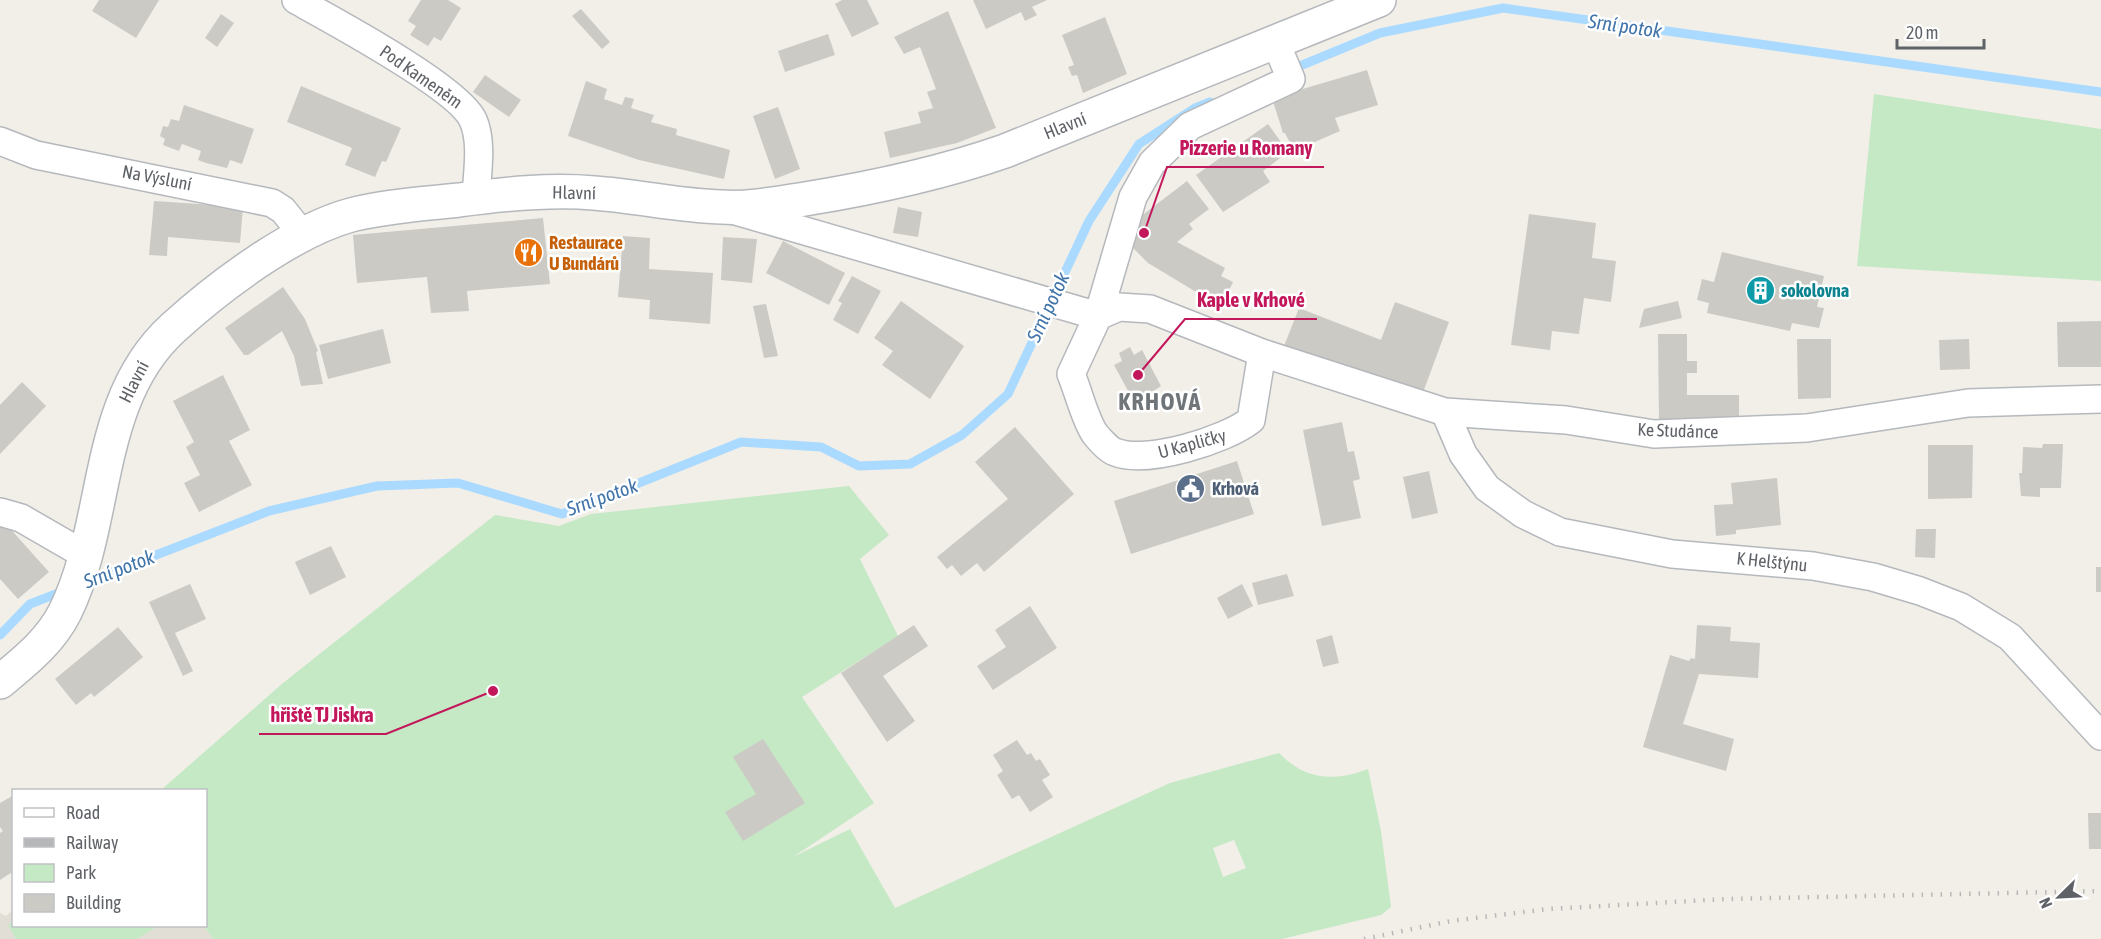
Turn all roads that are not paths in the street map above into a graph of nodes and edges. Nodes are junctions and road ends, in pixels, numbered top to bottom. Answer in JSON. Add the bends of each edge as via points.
{"nodes":[{"id":1,"x":296,"y":0,"type":"edge"},
{"id":2,"x":1379,"y":0,"type":"edge"},
{"id":3,"x":1283,"y":59,"type":"junction"},
{"id":4,"x":0,"y":141,"type":"edge"},
{"id":5,"x":476,"y":197,"type":"junction"},
{"id":6,"x":723,"y":208,"type":"junction"},
{"id":7,"x":303,"y":235,"type":"junction"},
{"id":8,"x":1098,"y":316,"type":"junction"},
{"id":9,"x":1262,"y":353,"type":"junction"},
{"id":10,"x":2101,"y":399,"type":"edge"},
{"id":11,"x":1445,"y":412,"type":"junction"},
{"id":12,"x":0,"y":512,"type":"edge"},
{"id":13,"x":84,"y":562,"type":"junction"},
{"id":14,"x":0,"y":682,"type":"edge"},
{"id":15,"x":2101,"y":736,"type":"edge"}],
"edges":[{"from":1,"to":5,"type":"street","name":"Pod Kameněm","via":[[368,40],[467,109],[476,128]]},
{"from":2,"to":3,"type":"street","name":"Hlavní"},
{"from":3,"to":6,"type":"street","name":"Hlavní","via":[[962,166],[864,190]]},
{"from":3,"to":8,"type":"street","name":"U Kapličky","via":[[1190,126],[1152,163],[1133,197]]},
{"from":4,"to":7,"type":"street","name":"Na Výsluní","via":[[36,155],[272,203],[284,210]]},
{"from":5,"to":6,"type":"street","name":"Hlavní","via":[[560,191]]},
{"from":5,"to":7,"type":"street","name":"Hlavní","via":[[363,212]]},
{"from":6,"to":8,"type":"street"},
{"from":7,"to":13,"type":"street","name":"Hlavní","via":[[195,309],[159,341],[138,368],[117,421]]},
{"from":8,"to":9,"type":"street","via":[[1119,307],[1150,309]]},
{"from":8,"to":9,"type":"street","name":"U Kapličky","via":[[1071,374],[1094,433],[1114,452],[1142,457],[1209,443],[1238,431],[1251,420]]},
{"from":9,"to":11,"type":"street","name":"Ke Studánce"},
{"from":10,"to":11,"type":"street","name":"Ke Studánce","via":[[1968,403],[1808,428],[1727,433],[1654,434],[1566,420]]},
{"from":11,"to":15,"type":"street","name":"K Helštýnu","via":[[1463,454],[1487,488],[1523,514],[1560,532],[1672,554],[1813,566],[1920,591],[1961,607],[2010,638]]},
{"from":12,"to":13,"type":"street","via":[[21,518]]},
{"from":13,"to":14,"type":"street","name":"Hlavní","via":[[65,612],[40,647]]}]}
